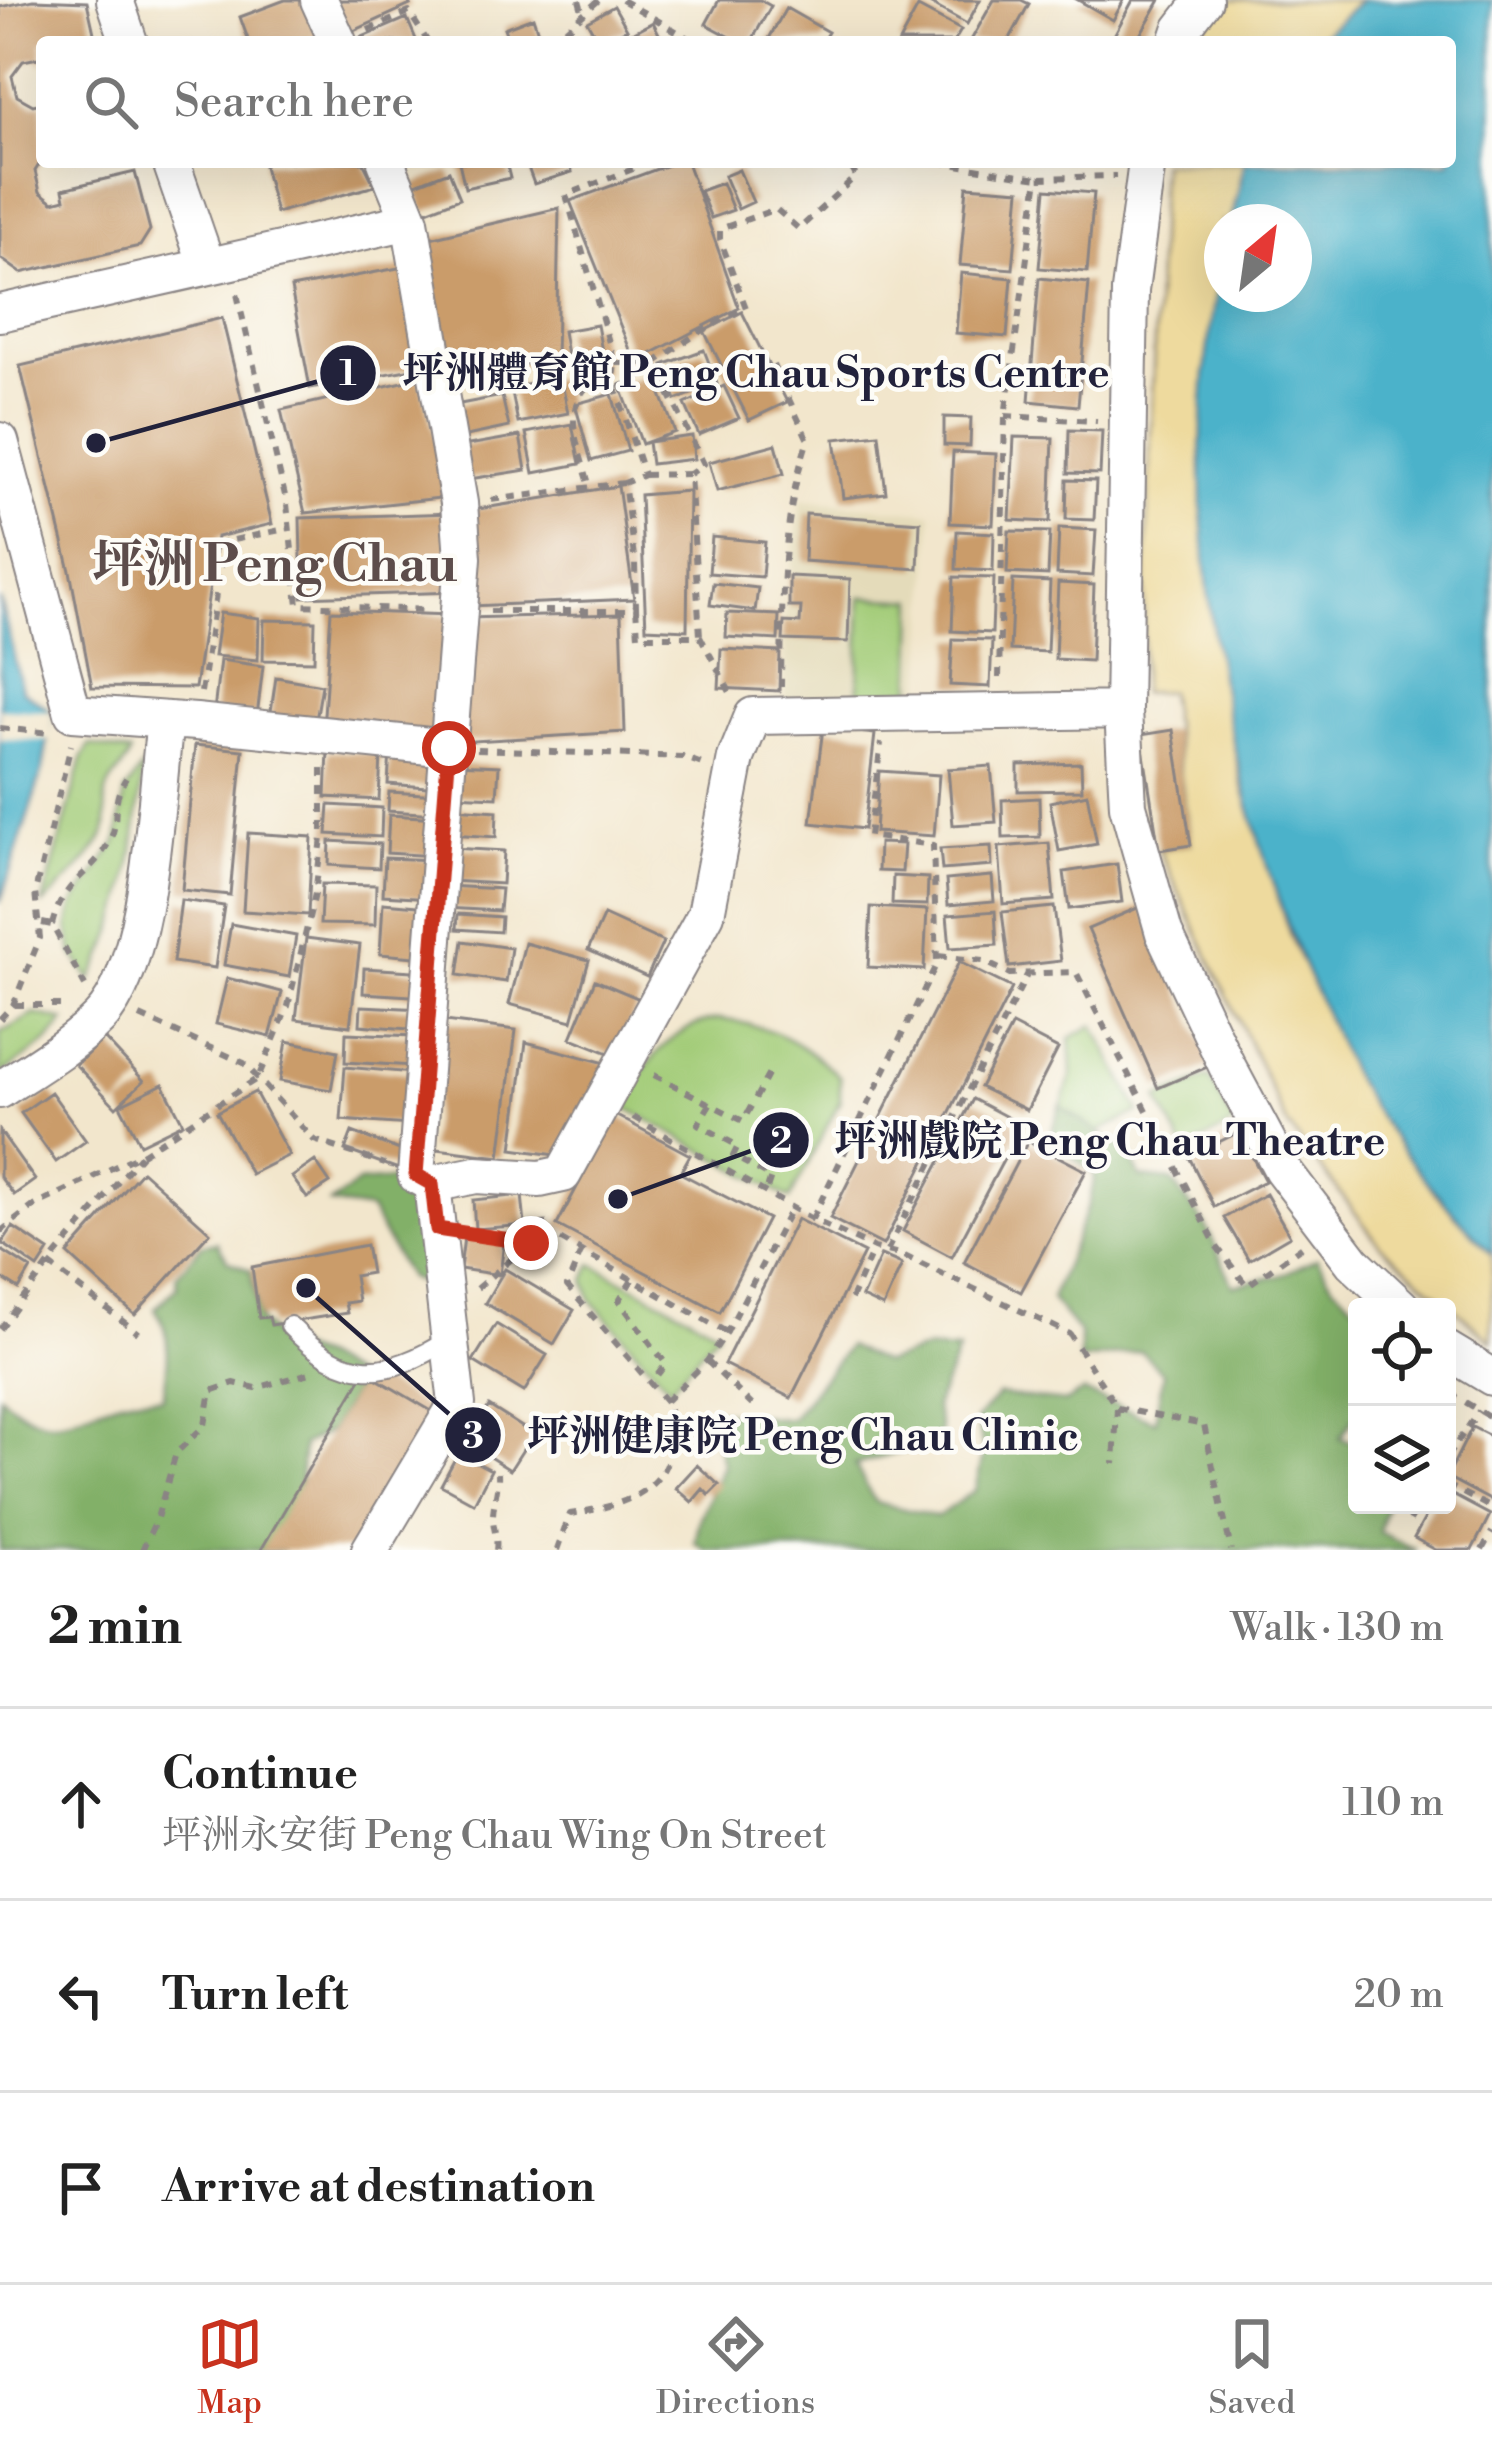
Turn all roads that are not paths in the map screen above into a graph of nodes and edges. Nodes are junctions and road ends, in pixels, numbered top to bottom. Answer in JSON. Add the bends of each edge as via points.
{"nodes":[{"id":1,"x":115,"y":0,"type":"edge"},
{"id":2,"x":319,"y":0,"type":"edge"},
{"id":3,"x":1204,"y":0,"type":"edge"},
{"id":4,"x":127,"y":36,"type":"edge"},
{"id":5,"x":346,"y":36,"type":"edge"},
{"id":6,"x":1180,"y":36,"type":"edge"},
{"id":7,"x":174,"y":168,"type":"edge"},
{"id":8,"x":388,"y":168,"type":"edge"},
{"id":9,"x":1145,"y":168,"type":"edge"},
{"id":10,"x":410,"y":221,"type":"junction"},
{"id":11,"x":218,"y":263,"type":"junction"},
{"id":12,"x":0,"y":313,"type":"edge"},
{"id":13,"x":0,"y":441,"type":"edge"},
{"id":14,"x":1123,"y":710,"type":"junction"},
{"id":15,"x":180,"y":721,"type":"junction"},
{"id":16,"x":449,"y":748,"type":"junction"},
{"id":17,"x":0,"y":1090,"type":"edge"},
{"id":18,"x":424,"y":1180,"type":"junction"},
{"id":19,"x":1391,"y":1298,"type":"edge"},
{"id":20,"x":290,"y":1326,"type":"dead end"},
{"id":21,"x":449,"y":1327,"type":"junction"},
{"id":22,"x":1456,"y":1360,"type":"edge"},
{"id":23,"x":1485,"y":1394,"type":"edge"},
{"id":24,"x":370,"y":1550,"type":"edge"}],
"edges":[{"from":1,"to":4,"type":"street"},
{"from":2,"to":5,"type":"street"},
{"from":3,"to":6,"type":"street"},
{"from":7,"to":11,"type":"street"},
{"from":8,"to":10,"type":"street"},
{"from":9,"to":14,"type":"street","via":[[1130,291]]},
{"from":10,"to":11,"type":"street"},
{"from":10,"to":16,"type":"street","via":[[459,503],[463,558]]},
{"from":11,"to":12,"type":"street"},
{"from":13,"to":15,"type":"street","via":[[74,722]]},
{"from":14,"to":18,"type":"street","via":[[767,716],[733,774],[706,914],[563,1174]]},
{"from":14,"to":19,"type":"street","via":[[1128,806],[1164,933],[1282,1169],[1353,1262]]},
{"from":15,"to":16,"type":"street"},
{"from":15,"to":17,"type":"street","via":[[143,909],[109,1005]]},
{"from":16,"to":18,"type":"street"},
{"from":18,"to":21,"type":"street"},
{"from":20,"to":21,"type":"lane","via":[[315,1352],[355,1371],[420,1358]]},
{"from":21,"to":24,"type":"street","via":[[458,1404]]},
{"from":22,"to":23,"type":"street"}]}
